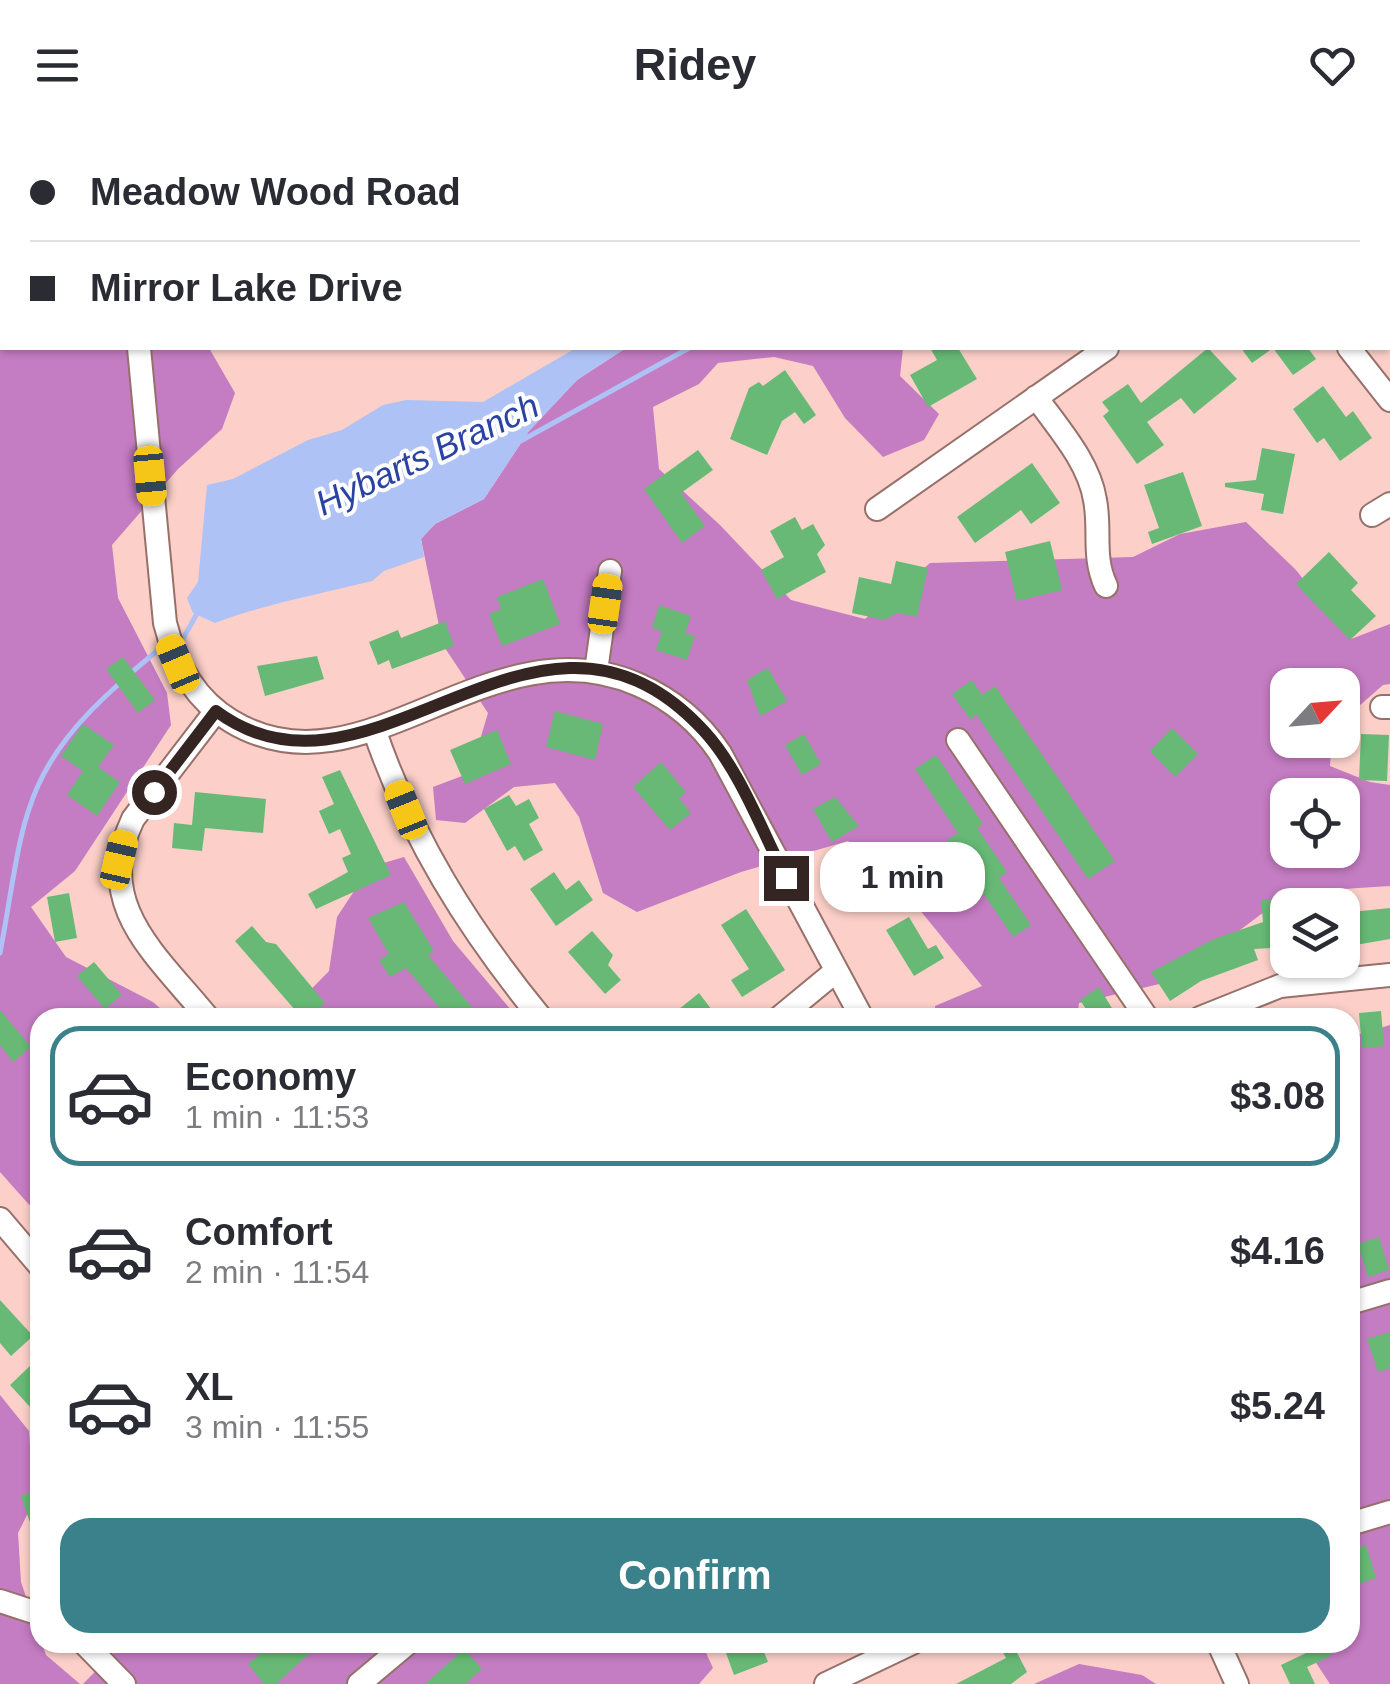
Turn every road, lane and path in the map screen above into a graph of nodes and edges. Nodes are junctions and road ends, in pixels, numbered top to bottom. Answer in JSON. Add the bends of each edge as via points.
{"nodes":[{"id":1,"x":139,"y":350,"type":"edge"},
{"id":2,"x":1104,"y":350,"type":"edge"},
{"id":3,"x":1352,"y":350,"type":"edge"},
{"id":4,"x":1036,"y":397,"type":"junction"},
{"id":5,"x":1390,"y":400,"type":"edge"},
{"id":6,"x":877,"y":509,"type":"dead end"},
{"id":7,"x":610,"y":571,"type":"dead end"},
{"id":8,"x":1106,"y":586,"type":"dead end"},
{"id":9,"x":596,"y":671,"type":"junction"},
{"id":10,"x":216,"y":711,"type":"junction"},
{"id":11,"x":374,"y":728,"type":"junction"},
{"id":12,"x":958,"y":740,"type":"dead end"},
{"id":13,"x":836,"y":971,"type":"junction"},
{"id":14,"x":1390,"y":975,"type":"edge"},
{"id":15,"x":200,"y":1008,"type":"edge"},
{"id":16,"x":533,"y":1008,"type":"edge"},
{"id":17,"x":790,"y":1008,"type":"edge"},
{"id":18,"x":856,"y":1008,"type":"edge"},
{"id":19,"x":1140,"y":1008,"type":"edge"},
{"id":20,"x":1225,"y":1008,"type":"edge"},
{"id":21,"x":0,"y":1219,"type":"edge"},
{"id":22,"x":30,"y":1254,"type":"edge"},
{"id":23,"x":1390,"y":1291,"type":"edge"},
{"id":24,"x":1360,"y":1300,"type":"edge"},
{"id":25,"x":1390,"y":1512,"type":"edge"},
{"id":26,"x":1360,"y":1521,"type":"edge"},
{"id":27,"x":0,"y":1601,"type":"edge"},
{"id":28,"x":30,"y":1611,"type":"edge"},
{"id":29,"x":94,"y":1653,"type":"edge"},
{"id":30,"x":397,"y":1653,"type":"edge"},
{"id":31,"x":891,"y":1653,"type":"edge"},
{"id":32,"x":1223,"y":1653,"type":"edge"},
{"id":33,"x":124,"y":1684,"type":"edge"},
{"id":34,"x":359,"y":1684,"type":"edge"},
{"id":35,"x":826,"y":1684,"type":"edge"},
{"id":36,"x":1238,"y":1684,"type":"edge"}],
"edges":[{"from":1,"to":10,"type":"street","via":[[164,622],[178,664]]},
{"from":2,"to":4,"type":"street"},
{"from":3,"to":5,"type":"street"},
{"from":4,"to":6,"type":"street"},
{"from":4,"to":8,"type":"street","via":[[1090,480],[1096,558]]},
{"from":7,"to":9,"type":"street"},
{"from":9,"to":11,"type":"street","via":[[520,673]]},
{"from":9,"to":13,"type":"street","via":[[647,689],[708,735]]},
{"from":10,"to":11,"type":"street","via":[[244,729],[286,742],[330,741]]},
{"from":10,"to":15,"type":"street","via":[[133,819],[118,870],[131,923]]},
{"from":11,"to":16,"type":"street","via":[[434,868]]},
{"from":12,"to":19,"type":"street"},
{"from":13,"to":17,"type":"street"},
{"from":13,"to":18,"type":"street"},
{"from":14,"to":20,"type":"street","via":[[1280,986]]},
{"from":21,"to":22,"type":"street"},
{"from":23,"to":24,"type":"street"},
{"from":25,"to":26,"type":"street"},
{"from":27,"to":28,"type":"street"},
{"from":29,"to":33,"type":"street"},
{"from":30,"to":34,"type":"street"},
{"from":31,"to":35,"type":"street"},
{"from":32,"to":36,"type":"street"}]}
